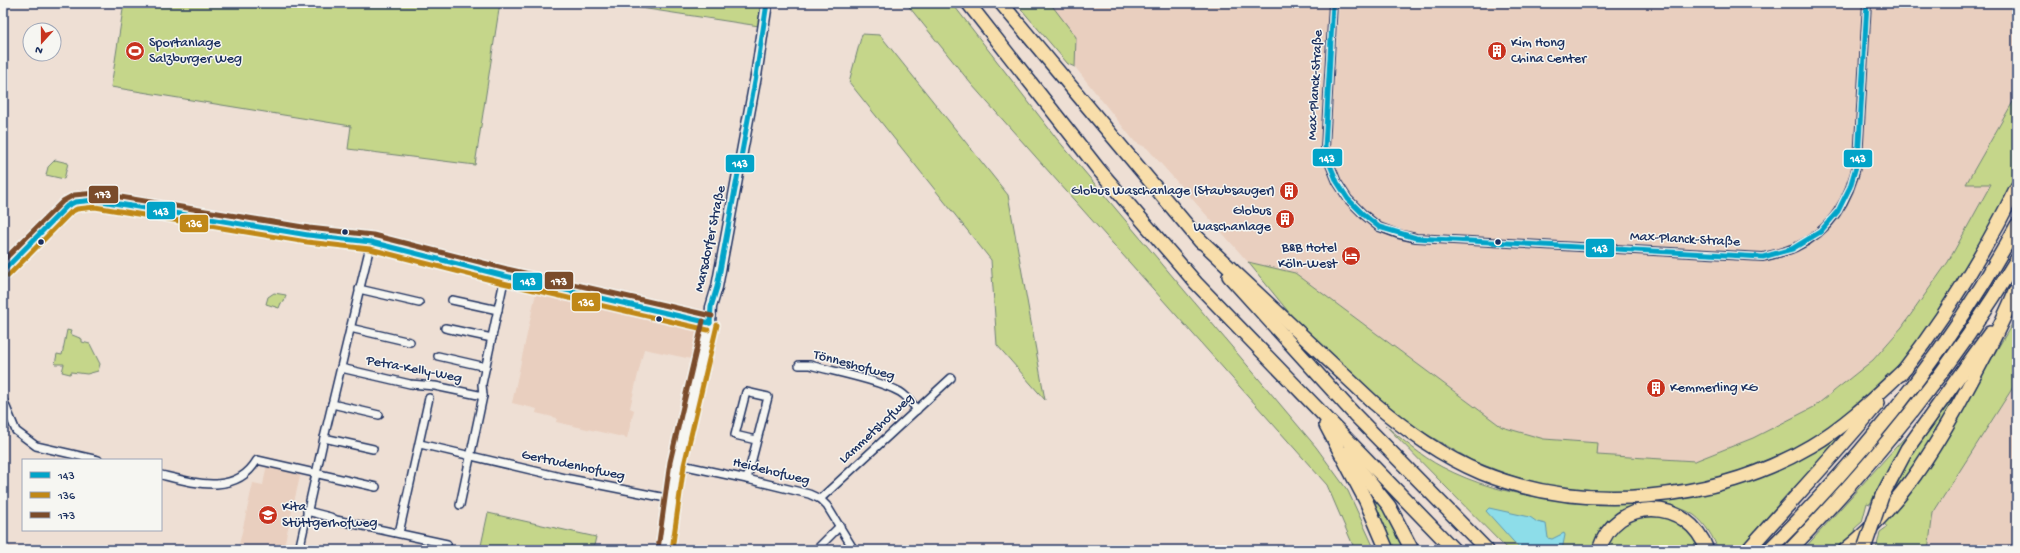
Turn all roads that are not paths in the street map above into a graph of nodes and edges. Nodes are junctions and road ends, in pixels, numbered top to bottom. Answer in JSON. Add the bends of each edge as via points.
{"nodes":[{"id":1,"x":767,"y":3,"type":"edge"},
{"id":2,"x":968,"y":3,"type":"edge"},
{"id":3,"x":1001,"y":3,"type":"edge"},
{"id":4,"x":1333,"y":3,"type":"edge"},
{"id":5,"x":1867,"y":3,"type":"edge"},
{"id":6,"x":2017,"y":187,"type":"edge"},
{"id":7,"x":2017,"y":225,"type":"edge"},
{"id":8,"x":1195,"y":235,"type":"junction"},
{"id":9,"x":371,"y":242,"type":"junction"},
{"id":10,"x":2017,"y":259,"type":"edge"},
{"id":11,"x":3,"y":271,"type":"edge"},
{"id":12,"x":505,"y":276,"type":"junction"},
{"id":13,"x":359,"y":289,"type":"junction"},
{"id":14,"x":2016,"y":291,"type":"edge"},
{"id":15,"x":452,"y":300,"type":"dead end"},
{"id":16,"x":419,"y":303,"type":"dead end"},
{"id":17,"x":498,"y":310,"type":"junction"},
{"id":18,"x":710,"y":323,"type":"junction"},
{"id":19,"x":350,"y":328,"type":"junction"},
{"id":20,"x":445,"y":328,"type":"dead end"},
{"id":21,"x":492,"y":338,"type":"junction"},
{"id":22,"x":410,"y":342,"type":"dead end"},
{"id":23,"x":438,"y":356,"type":"dead end"},
{"id":24,"x":799,"y":365,"type":"dead end"},
{"id":25,"x":486,"y":367,"type":"junction"},
{"id":26,"x":341,"y":368,"type":"junction"},
{"id":27,"x":1906,"y":368,"type":"junction"},
{"id":28,"x":951,"y":378,"type":"dead end"},
{"id":29,"x":483,"y":396,"type":"junction"},
{"id":30,"x":430,"y":398,"type":"dead end"},
{"id":31,"x":3,"y":400,"type":"edge"},
{"id":32,"x":332,"y":404,"type":"junction"},
{"id":33,"x":1316,"y":408,"type":"junction"},
{"id":34,"x":917,"y":410,"type":"junction"},
{"id":35,"x":379,"y":415,"type":"dead end"},
{"id":36,"x":324,"y":438,"type":"junction"},
{"id":37,"x":756,"y":440,"type":"junction"},
{"id":38,"x":1336,"y":443,"type":"junction"},
{"id":39,"x":420,"y":444,"type":"junction"},
{"id":40,"x":373,"y":449,"type":"dead end"},
{"id":41,"x":470,"y":456,"type":"junction"},
{"id":42,"x":93,"y":459,"type":"edge"},
{"id":43,"x":1831,"y":460,"type":"junction"},
{"id":44,"x":677,"y":464,"type":"junction"},
{"id":45,"x":316,"y":473,"type":"junction"},
{"id":46,"x":162,"y":475,"type":"edge"},
{"id":47,"x":747,"y":479,"type":"junction"},
{"id":48,"x":376,"y":487,"type":"dead end"},
{"id":49,"x":671,"y":499,"type":"junction"},
{"id":50,"x":820,"y":499,"type":"junction"},
{"id":51,"x":460,"y":504,"type":"dead end"},
{"id":52,"x":308,"y":511,"type":"junction"},
{"id":53,"x":840,"y":526,"type":"junction"},
{"id":54,"x":399,"y":532,"type":"junction"},
{"id":55,"x":1865,"y":548,"type":"edge"},
{"id":56,"x":299,"y":550,"type":"edge"},
{"id":57,"x":446,"y":550,"type":"edge"},
{"id":58,"x":665,"y":550,"type":"edge"},
{"id":59,"x":816,"y":550,"type":"edge"},
{"id":60,"x":854,"y":550,"type":"edge"},
{"id":61,"x":1387,"y":550,"type":"edge"},
{"id":62,"x":1412,"y":550,"type":"edge"},
{"id":63,"x":1454,"y":550,"type":"edge"},
{"id":64,"x":1487,"y":550,"type":"edge"},
{"id":65,"x":1599,"y":550,"type":"edge"},
{"id":66,"x":1707,"y":550,"type":"edge"},
{"id":67,"x":1748,"y":550,"type":"edge"},
{"id":68,"x":1763,"y":550,"type":"edge"},
{"id":69,"x":1769,"y":550,"type":"edge"},
{"id":70,"x":1790,"y":550,"type":"edge"},
{"id":71,"x":1845,"y":550,"type":"edge"}],
"edges":[{"from":1,"to":18,"type":"street","name":"Marsdorfer Straße","via":[[750,113],[717,287],[710,307]]},
{"from":2,"to":33,"type":"highway","via":[[1099,170],[1196,283]]},
{"from":3,"to":8,"type":"highway"},
{"from":4,"to":5,"type":"street","name":"Max-Planck-Straße","via":[[1325,148],[1337,182],[1348,200],[1379,226],[1416,238],[1763,257],[1795,248],[1829,225],[1845,202],[1854,182],[1858,160]]},
{"from":6,"to":27,"type":"highway","via":[[1969,274]]},
{"from":7,"to":69,"type":"highway","via":[[1972,303],[1911,390],[1856,456]]},
{"from":8,"to":27,"type":"highway","via":[[1362,392],[1405,428],[1468,467],[1506,482],[1539,490],[1595,496],[1640,497],[1689,491],[1733,480],[1782,461],[1824,438],[1858,412]]},
{"from":8,"to":64,"type":"highway","via":[[1236,285],[1355,416]]},
{"from":9,"to":11,"type":"street","via":[[308,235],[95,200],[75,202],[67,206]]},
{"from":9,"to":12,"type":"street"},
{"from":9,"to":13,"type":"street"},
{"from":10,"to":70,"type":"highway","via":[[1979,321],[1924,398],[1869,466]]},
{"from":12,"to":17,"type":"street"},
{"from":12,"to":18,"type":"street"},
{"from":13,"to":16,"type":"street"},
{"from":13,"to":19,"type":"street"},
{"from":14,"to":55,"type":"highway","bridge":true,"via":[[1984,341],[1907,449],[1882,496]]},
{"from":14,"to":71,"type":"highway","via":[[1989,351],[1919,472],[1884,516]]},
{"from":15,"to":17,"type":"street"},
{"from":17,"to":21,"type":"street"},
{"from":18,"to":44,"type":"street","name":"Marsdorfer Straße"},
{"from":19,"to":22,"type":"street"},
{"from":19,"to":26,"type":"street"},
{"from":20,"to":21,"type":"street"},
{"from":21,"to":25,"type":"street"},
{"from":23,"to":25,"type":"street"},
{"from":24,"to":34,"type":"street","name":"Tönneshofweg","via":[[838,372],[886,386],[900,392]]},
{"from":25,"to":29,"type":"street","via":[[482,384]]},
{"from":26,"to":29,"type":"street","name":"Petra-Kelly-Weg","via":[[410,384],[435,386]]},
{"from":26,"to":32,"type":"street"},
{"from":27,"to":43,"type":"highway"},
{"from":28,"to":34,"type":"street","name":"Lammetshofweg"},
{"from":29,"to":41,"type":"street"},
{"from":30,"to":39,"type":"street"},
{"from":31,"to":42,"type":"street","via":[[16,431],[32,443],[50,450]]},
{"from":32,"to":35,"type":"street"},
{"from":32,"to":36,"type":"street"},
{"from":33,"to":38,"type":"highway"},
{"from":33,"to":63,"type":"highway"},
{"from":34,"to":50,"type":"street","name":"Lammetshofweg"},
{"from":36,"to":40,"type":"street"},
{"from":36,"to":45,"type":"street"},
{"from":37,"to":37,"type":"street","via":[[735,435],[746,392],[768,397]]},
{"from":37,"to":47,"type":"street"},
{"from":38,"to":61,"type":"highway","via":[[1366,501]]},
{"from":38,"to":62,"type":"highway","via":[[1389,506]]},
{"from":39,"to":41,"type":"street","name":"Gertrudenhofweg"},
{"from":39,"to":54,"type":"street"},
{"from":41,"to":49,"type":"street","name":"Gertrudenhofweg"},
{"from":41,"to":51,"type":"street"},
{"from":43,"to":67,"type":"highway"},
{"from":43,"to":68,"type":"highway"},
{"from":44,"to":47,"type":"street","name":"Heidehofweg"},
{"from":44,"to":49,"type":"street","name":"Marsdorfer Straße"},
{"from":45,"to":46,"type":"street","via":[[256,460],[250,472],[234,481],[214,485]]},
{"from":45,"to":48,"type":"street"},
{"from":45,"to":52,"type":"street"},
{"from":47,"to":50,"type":"street","name":"Heidehofweg"},
{"from":49,"to":58,"type":"street","name":"Marsdorfer Straße"},
{"from":50,"to":53,"type":"street","name":"Heidehofweg","via":[[828,506]]},
{"from":52,"to":54,"type":"street","via":[[336,520]]},
{"from":52,"to":56,"type":"street"},
{"from":53,"to":59,"type":"street"},
{"from":53,"to":60,"type":"street","name":"Heidehofweg"},
{"from":54,"to":57,"type":"street","via":[[405,536],[447,544]]},
{"from":65,"to":66,"type":"highway","via":[[1604,537],[1614,525],[1629,515],[1646,510],[1660,510],[1684,518],[1700,535]]}]}
